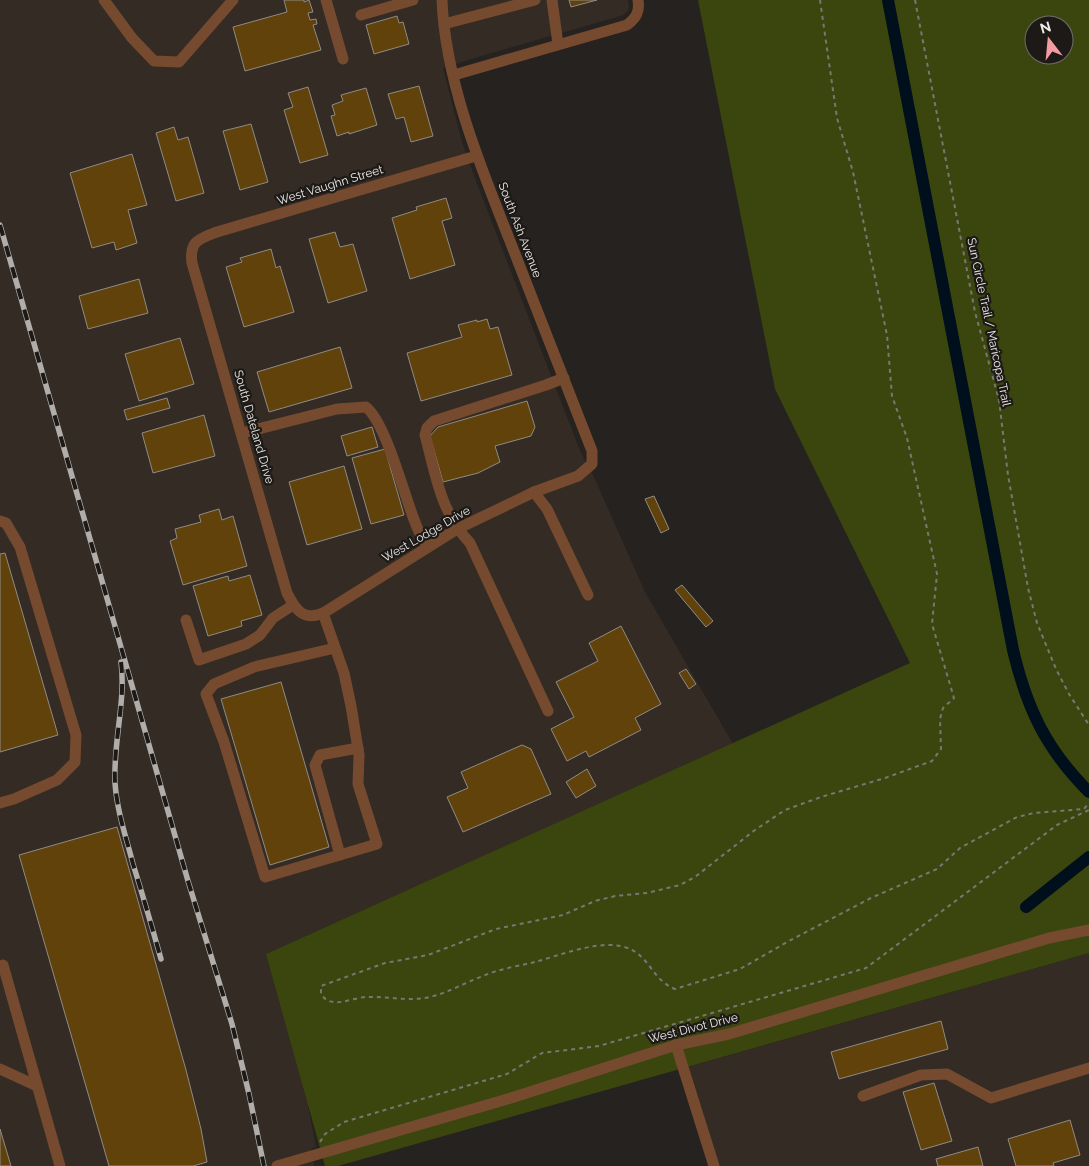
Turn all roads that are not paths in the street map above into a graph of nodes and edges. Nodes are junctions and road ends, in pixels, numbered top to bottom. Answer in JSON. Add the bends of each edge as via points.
{"nodes":[{"id":1,"x":104,"y":0,"type":"edge"},
{"id":2,"x":233,"y":0,"type":"edge"},
{"id":3,"x":326,"y":0,"type":"edge"},
{"id":4,"x":413,"y":0,"type":"edge"},
{"id":5,"x":442,"y":0,"type":"edge"},
{"id":6,"x":535,"y":0,"type":"edge"},
{"id":7,"x":552,"y":0,"type":"edge"},
{"id":8,"x":638,"y":0,"type":"edge"},
{"id":9,"x":361,"y":15,"type":"dead end"},
{"id":10,"x":444,"y":24,"type":"junction"},
{"id":11,"x":558,"y":44,"type":"junction"},
{"id":12,"x":343,"y":59,"type":"dead end"},
{"id":13,"x":454,"y":74,"type":"junction"},
{"id":14,"x":476,"y":156,"type":"junction"},
{"id":15,"x":194,"y":244,"type":"joint"},
{"id":16,"x":564,"y":378,"type":"junction"},
{"id":17,"x":242,"y":433,"type":"junction"},
{"id":18,"x":592,"y":464,"type":"joint"},
{"id":19,"x":534,"y":492,"type":"junction"},
{"id":20,"x":0,"y":521,"type":"edge"},
{"id":21,"x":457,"y":529,"type":"junction"},
{"id":22,"x":427,"y":547,"type":"junction"},
{"id":23,"x":588,"y":596,"type":"dead end"},
{"id":24,"x":293,"y":605,"type":"junction"},
{"id":25,"x":323,"y":613,"type":"junction"},
{"id":26,"x":302,"y":614,"type":"joint"},
{"id":27,"x":186,"y":620,"type":"dead end"},
{"id":28,"x":335,"y":648,"type":"junction"},
{"id":29,"x":548,"y":711,"type":"dead end"},
{"id":30,"x":358,"y":748,"type":"junction"},
{"id":31,"x":0,"y":803,"type":"edge"},
{"id":32,"x":340,"y":855,"type":"junction"},
{"id":33,"x":1089,"y":930,"type":"edge"},
{"id":34,"x":1,"y":963,"type":"edge"},
{"id":35,"x":676,"y":1045,"type":"junction"},
{"id":36,"x":1089,"y":1068,"type":"edge"},
{"id":37,"x":0,"y":1069,"type":"edge"},
{"id":38,"x":37,"y":1086,"type":"junction"},
{"id":39,"x":863,"y":1096,"type":"dead end"},
{"id":40,"x":60,"y":1166,"type":"edge"},
{"id":41,"x":277,"y":1166,"type":"edge"},
{"id":42,"x":714,"y":1166,"type":"edge"}],
"edges":[{"from":1,"to":2,"type":"street","via":[[154,61],[179,62]]},
{"from":3,"to":12,"type":"street"},
{"from":4,"to":9,"type":"street"},
{"from":5,"to":10,"type":"street","name":"South Ash Avenue"},
{"from":6,"to":10,"type":"street"},
{"from":7,"to":11,"type":"street"},
{"from":8,"to":11,"type":"street","via":[[636,18],[627,24]]},
{"from":10,"to":13,"type":"street","name":"South Ash Avenue"},
{"from":11,"to":13,"type":"street"},
{"from":13,"to":14,"type":"street","name":"South Ash Avenue"},
{"from":14,"to":15,"type":"street","name":"West Vaughn Street","via":[[217,232]]},
{"from":14,"to":16,"type":"street","name":"South Ash Avenue"},
{"from":15,"to":17,"type":"street","name":"South Dateland Drive","via":[[190,252],[192,263]]},
{"from":16,"to":18,"type":"street","name":"South Ash Avenue","via":[[592,451]]},
{"from":16,"to":21,"type":"street","via":[[434,421],[427,428],[425,435],[444,505]]},
{"from":17,"to":22,"type":"street","via":[[338,409],[366,407],[383,434]]},
{"from":17,"to":24,"type":"street","name":"South Dateland Drive"},
{"from":18,"to":19,"type":"street","name":"West Lodge Drive","via":[[578,476]]},
{"from":19,"to":21,"type":"street","name":"West Lodge Drive"},
{"from":19,"to":23,"type":"street","via":[[547,509]]},
{"from":20,"to":31,"type":"street","via":[[6,523],[20,547],[76,735],[75,762],[57,780]]},
{"from":21,"to":22,"type":"street","name":"West Lodge Drive"},
{"from":21,"to":29,"type":"street","via":[[470,543]]},
{"from":22,"to":25,"type":"street","name":"West Lodge Drive"},
{"from":24,"to":26,"type":"street","name":"South Dateland Drive"},
{"from":24,"to":27,"type":"street","via":[[273,618],[260,635],[246,644],[199,660]]},
{"from":25,"to":26,"type":"street","name":"West Lodge Drive","via":[[315,616]]},
{"from":25,"to":28,"type":"street"},
{"from":28,"to":30,"type":"street","via":[[348,690]]},
{"from":28,"to":32,"type":"street","via":[[254,666],[214,684],[206,694],[265,877]]},
{"from":30,"to":32,"type":"street","via":[[358,784],[377,844]]},
{"from":30,"to":32,"type":"street","via":[[320,755],[315,764]]},
{"from":33,"to":35,"type":"street","name":"West Divot Drive","via":[[1049,938],[729,1034]]},
{"from":34,"to":38,"type":"street"},
{"from":35,"to":41,"type":"street","name":"West Divot Drive","via":[[511,1098]]},
{"from":35,"to":42,"type":"street"},
{"from":36,"to":39,"type":"street","via":[[991,1098],[947,1074],[922,1075]]},
{"from":37,"to":38,"type":"street"},
{"from":38,"to":40,"type":"street"}]}
